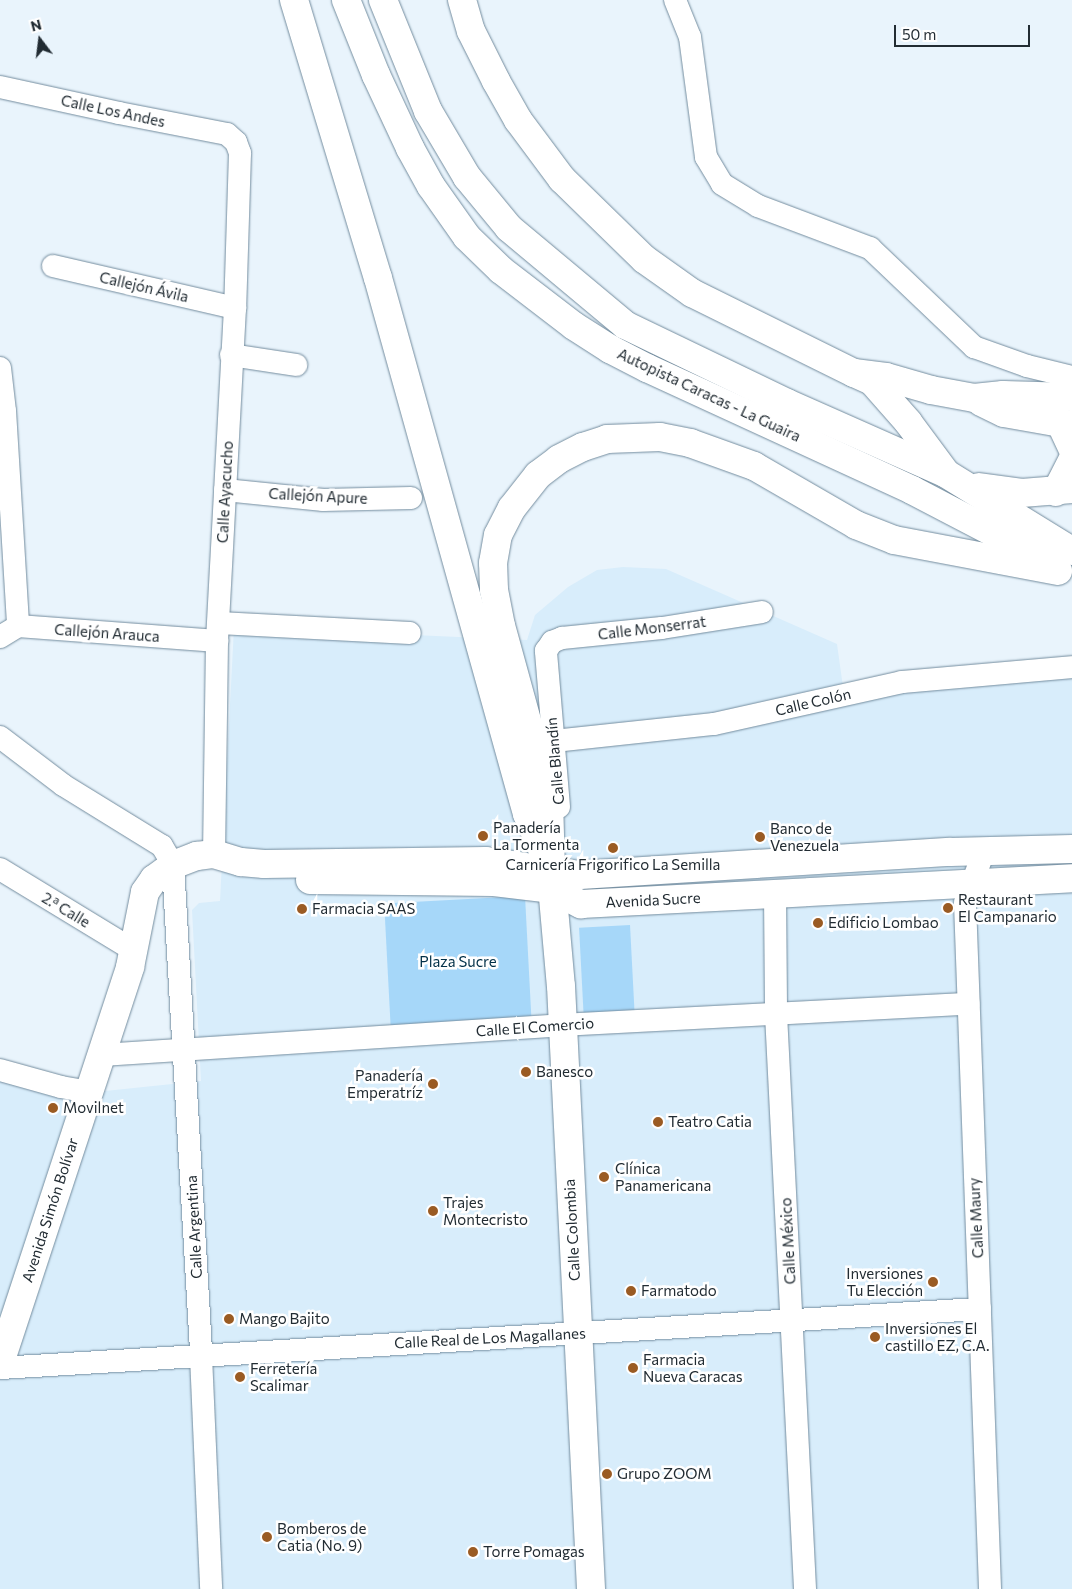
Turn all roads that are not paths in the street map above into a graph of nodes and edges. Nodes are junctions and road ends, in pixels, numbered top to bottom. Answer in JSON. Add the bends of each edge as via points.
{"nodes":[{"id":1,"x":294,"y":0,"type":"edge"},
{"id":2,"x":346,"y":0,"type":"edge"},
{"id":3,"x":383,"y":0,"type":"edge"},
{"id":4,"x":462,"y":0,"type":"edge"},
{"id":5,"x":675,"y":0,"type":"edge"},
{"id":6,"x":0,"y":87,"type":"edge"},
{"id":7,"x":227,"y":134,"type":"joint"},
{"id":8,"x":54,"y":266,"type":"dead end"},
{"id":9,"x":235,"y":308,"type":"junction"},
{"id":10,"x":232,"y":355,"type":"junction"},
{"id":11,"x":296,"y":364,"type":"dead end"},
{"id":12,"x":0,"y":368,"type":"edge"},
{"id":13,"x":854,"y":373,"type":"junction"},
{"id":14,"x":1072,"y":377,"type":"edge"},
{"id":15,"x":1072,"y":397,"type":"edge"},
{"id":16,"x":974,"y":398,"type":"junction"},
{"id":17,"x":1066,"y":424,"type":"edge"},
{"id":18,"x":1072,"y":448,"type":"edge"},
{"id":19,"x":1072,"y":461,"type":"edge"},
{"id":20,"x":956,"y":480,"type":"junction"},
{"id":21,"x":225,"y":490,"type":"junction"},
{"id":22,"x":1064,"y":491,"type":"edge"},
{"id":23,"x":411,"y":498,"type":"dead end"},
{"id":24,"x":1067,"y":568,"type":"edge"},
{"id":25,"x":762,"y":612,"type":"dead end"},
{"id":26,"x":9,"y":632,"type":"edge"},
{"id":27,"x":218,"y":632,"type":"junction"},
{"id":28,"x":410,"y":633,"type":"dead end"},
{"id":29,"x":546,"y":650,"type":"joint"},
{"id":30,"x":1072,"y":667,"type":"edge"},
{"id":31,"x":0,"y":737,"type":"edge"},
{"id":32,"x":554,"y":741,"type":"junction"},
{"id":33,"x":1072,"y":849,"type":"edge"},
{"id":34,"x":984,"y":851,"type":"junction"},
{"id":35,"x":214,"y":854,"type":"junction"},
{"id":36,"x":173,"y":865,"type":"junction"},
{"id":37,"x":0,"y":869,"type":"edge"},
{"id":38,"x":1072,"y":878,"type":"edge"},
{"id":39,"x":551,"y":880,"type":"junction"},
{"id":40,"x":971,"y":884,"type":"junction"},
{"id":41,"x":775,"y":893,"type":"junction"},
{"id":42,"x":133,"y":950,"type":"junction"},
{"id":43,"x":968,"y":1004,"type":"junction"},
{"id":44,"x":776,"y":1014,"type":"junction"},
{"id":45,"x":562,"y":1025,"type":"junction"},
{"id":46,"x":183,"y":1050,"type":"junction"},
{"id":47,"x":101,"y":1055,"type":"junction"},
{"id":48,"x":0,"y":1070,"type":"edge"},
{"id":49,"x":89,"y":1092,"type":"junction"},
{"id":50,"x":980,"y":1309,"type":"junction"},
{"id":51,"x":792,"y":1320,"type":"junction"},
{"id":52,"x":578,"y":1333,"type":"junction"},
{"id":53,"x":201,"y":1356,"type":"junction"},
{"id":54,"x":0,"y":1363,"type":"edge"},
{"id":55,"x":0,"y":1368,"type":"edge"},
{"id":56,"x":211,"y":1589,"type":"edge"},
{"id":57,"x":591,"y":1589,"type":"edge"},
{"id":58,"x":805,"y":1589,"type":"edge"},
{"id":59,"x":990,"y":1589,"type":"edge"}],
"edges":[{"from":1,"to":39,"type":"main road","via":[[381,288],[527,814]]},
{"from":2,"to":24,"type":"main road","name":"Autopista Caracas - La Guaira","via":[[376,75],[431,186],[467,238],[501,270],[574,326],[610,349],[912,490]]},
{"from":3,"to":20,"type":"main road","name":"Autopista Caracas - La Guaira","via":[[428,111],[468,177],[509,228],[625,325]]},
{"from":4,"to":13,"type":"main road","via":[[471,31],[518,120],[562,179],[608,225],[644,259],[692,292]]},
{"from":5,"to":14,"type":"street","via":[[690,37],[706,156],[722,184],[758,206],[870,248],[974,347],[1027,366]]},
{"from":6,"to":7,"type":"street","name":"Calle Los Andes"},
{"from":7,"to":9,"type":"street","name":"Calle Ayacucho","via":[[236,142],[240,153]]},
{"from":8,"to":9,"type":"street","name":"Callejón Ávila"},
{"from":9,"to":10,"type":"street","name":"Calle Ayacucho"},
{"from":10,"to":11,"type":"street"},
{"from":10,"to":21,"type":"street","name":"Calle Ayacucho"},
{"from":12,"to":26,"type":"street","via":[[5,412]]},
{"from":13,"to":16,"type":"main road","via":[[886,376],[931,390]]},
{"from":13,"to":20,"type":"main road","via":[[872,381]]},
{"from":15,"to":16,"type":"main road","via":[[1003,395]]},
{"from":16,"to":17,"type":"main road","via":[[1004,413]]},
{"from":17,"to":18,"type":"main road"},
{"from":19,"to":22,"type":"main road"},
{"from":20,"to":22,"type":"main road","via":[[1022,493]]},
{"from":20,"to":24,"type":"main road","name":"Autopista Caracas - La Guaira"},
{"from":21,"to":23,"type":"street","name":"Callejón Apure","via":[[323,500]]},
{"from":21,"to":27,"type":"street","name":"Calle Ayacucho"},
{"from":24,"to":39,"type":"main road","via":[[894,540],[856,524],[754,466],[690,443],[660,437],[607,439],[559,459],[538,475],[512,508],[498,535],[493,563],[501,626],[550,801]]},
{"from":25,"to":29,"type":"street","name":"Calle Monserrat","via":[[662,628],[562,638],[552,642]]},
{"from":26,"to":27,"type":"street","name":"Callejón Arauca"},
{"from":27,"to":28,"type":"street","name":"Callejón Arauca"},
{"from":27,"to":35,"type":"street","name":"Calle Ayacucho"},
{"from":29,"to":32,"type":"street","name":"Calle Blandín"},
{"from":30,"to":32,"type":"street","name":"Calle Colón","via":[[902,682],[714,724]]},
{"from":31,"to":36,"type":"street","via":[[63,785],[162,846]]},
{"from":32,"to":39,"type":"street","name":"Calle Blandín","via":[[561,837]]},
{"from":33,"to":34,"type":"main road","name":"Avenida Sucre"},
{"from":34,"to":39,"type":"main road","name":"Avenida Sucre","via":[[580,875]]},
{"from":34,"to":40,"type":"street","name":"Calle Maury"},
{"from":35,"to":36,"type":"main road","name":"Avenida Sucre"},
{"from":35,"to":39,"type":"main road","name":"Avenida Sucre","via":[[241,862],[486,861]]},
{"from":36,"to":42,"type":"main road","name":"Avenida Simón Bolívar","via":[[154,879],[145,892]]},
{"from":36,"to":46,"type":"street","name":"Calle Argentina"},
{"from":37,"to":42,"type":"street","name":"2.ª Calle"},
{"from":38,"to":40,"type":"main road","name":"Avenida Sucre"},
{"from":39,"to":41,"type":"main road","name":"Avenida Sucre","via":[[581,904]]},
{"from":39,"to":45,"type":"main road","name":"Calle Colombia"},
{"from":40,"to":41,"type":"main road","name":"Avenida Sucre"},
{"from":40,"to":43,"type":"street","name":"Calle Maury","via":[[965,903]]},
{"from":41,"to":44,"type":"street","name":"Calle México"},
{"from":42,"to":47,"type":"main road","name":"Avenida Simón Bolívar"},
{"from":43,"to":44,"type":"street","name":"Calle El Comercio"},
{"from":43,"to":50,"type":"street","name":"Calle Maury"},
{"from":44,"to":45,"type":"street","name":"Calle El Comercio"},
{"from":44,"to":51,"type":"street","name":"Calle México"},
{"from":45,"to":46,"type":"street","name":"Calle El Comercio"},
{"from":45,"to":52,"type":"main road","name":"Calle Colombia"},
{"from":46,"to":47,"type":"street","name":"Calle El Comercio"},
{"from":46,"to":53,"type":"street","name":"Calle Argentina"},
{"from":47,"to":49,"type":"main road","name":"Avenida Simón Bolívar"},
{"from":48,"to":49,"type":"street"},
{"from":49,"to":54,"type":"main road","name":"Avenida Simón Bolívar"},
{"from":50,"to":51,"type":"street","name":"Calle Real de Los Magallanes"},
{"from":50,"to":59,"type":"street","name":"Calle Maury"},
{"from":51,"to":52,"type":"street","name":"Calle Real de Los Magallanes"},
{"from":51,"to":58,"type":"street","name":"Calle México"},
{"from":52,"to":53,"type":"street","name":"Calle Real de Los Magallanes"},
{"from":52,"to":57,"type":"main road","name":"Calle Colombia"},
{"from":53,"to":55,"type":"street","name":"Calle Real de Los Magallanes"},
{"from":53,"to":56,"type":"street","name":"Calle Argentina"}]}
